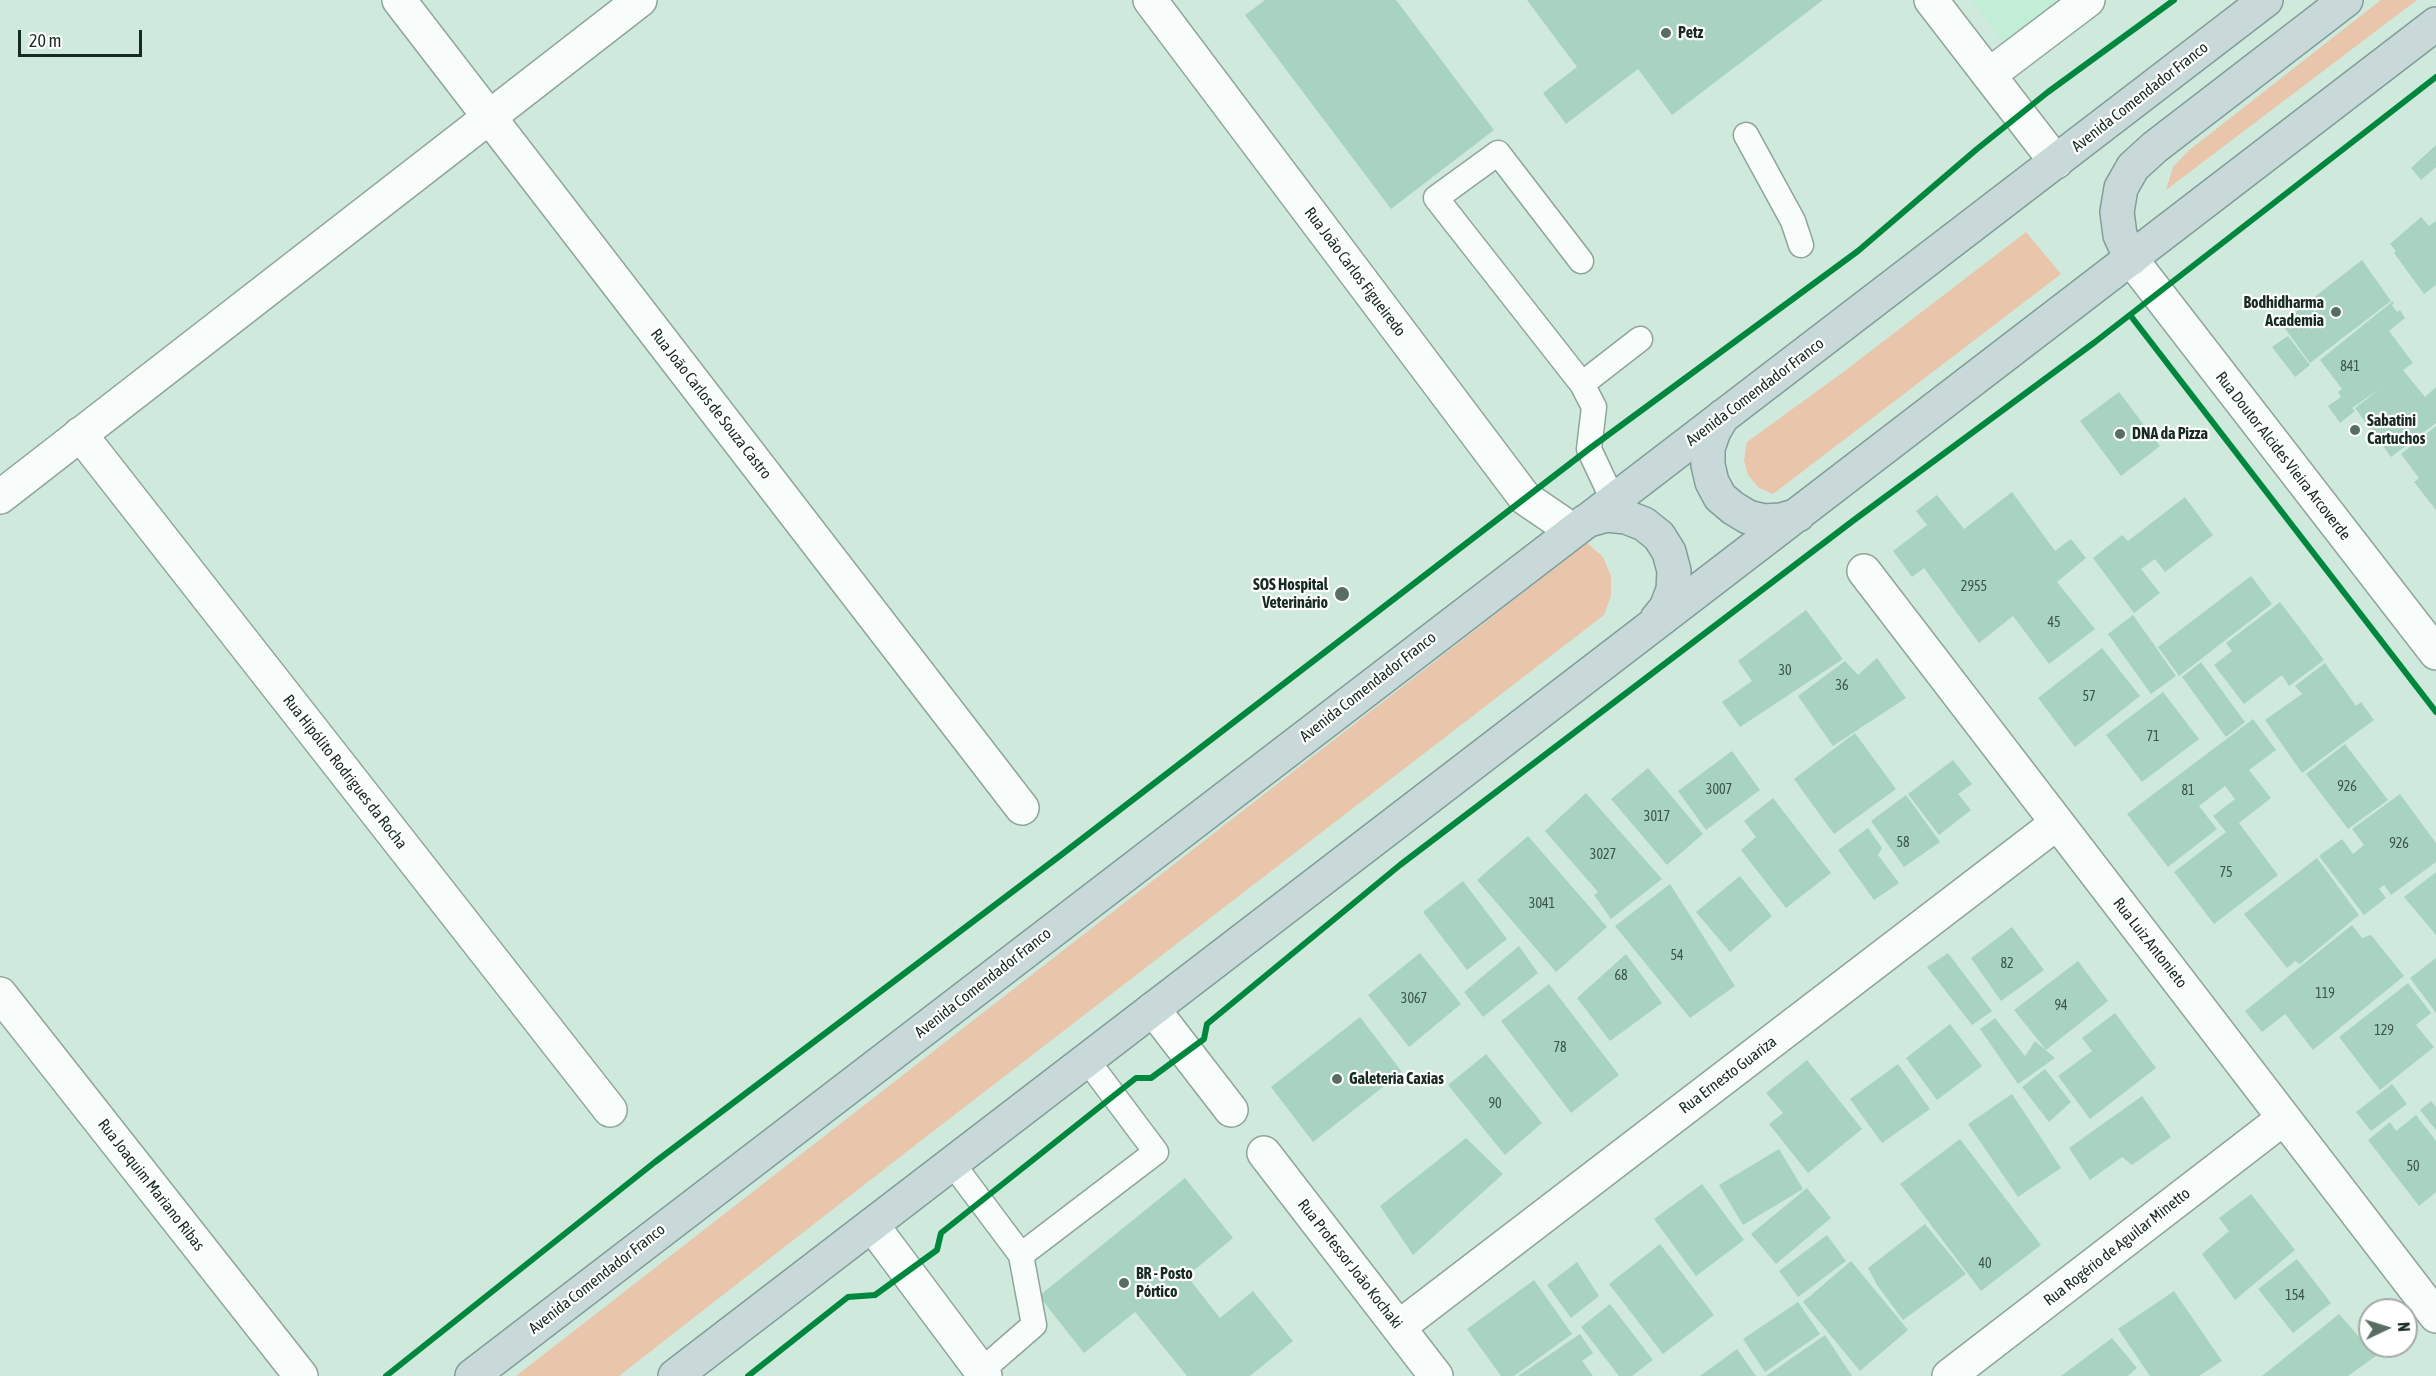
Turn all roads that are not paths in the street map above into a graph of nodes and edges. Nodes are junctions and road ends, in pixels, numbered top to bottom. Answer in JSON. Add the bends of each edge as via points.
{"nodes":[{"id":1,"x":399,"y":0,"type":"edge"},
{"id":2,"x":640,"y":0,"type":"edge"},
{"id":3,"x":1150,"y":0,"type":"edge"},
{"id":4,"x":1930,"y":0,"type":"edge"},
{"id":5,"x":2088,"y":0,"type":"edge"},
{"id":6,"x":2266,"y":0,"type":"edge"},
{"id":7,"x":2346,"y":0,"type":"edge"},
{"id":8,"x":2436,"y":24,"type":"edge"},
{"id":9,"x":1989,"y":75,"type":"junction"},
{"id":10,"x":489,"y":117,"type":"junction"},
{"id":11,"x":1746,"y":135,"type":"dead end"},
{"id":12,"x":2056,"y":162,"type":"junction"},
{"id":13,"x":1801,"y":245,"type":"dead end"},
{"id":14,"x":2131,"y":259,"type":"junction"},
{"id":15,"x":1581,"y":261,"type":"dead end"},
{"id":16,"x":1640,"y":339,"type":"dead end"},
{"id":17,"x":1581,"y":384,"type":"junction"},
{"id":18,"x":1724,"y":416,"type":"junction"},
{"id":19,"x":80,"y":434,"type":"junction"},
{"id":20,"x":0,"y":497,"type":"edge"},
{"id":21,"x":1613,"y":500,"type":"junction"},
{"id":22,"x":1798,"y":515,"type":"junction"},
{"id":23,"x":1572,"y":530,"type":"junction"},
{"id":24,"x":1864,"y":571,"type":"dead end"},
{"id":25,"x":1654,"y":622,"type":"junction"},
{"id":26,"x":2436,"y":653,"type":"edge"},
{"id":27,"x":1022,"y":808,"type":"dead end"},
{"id":28,"x":2057,"y":823,"type":"junction"},
{"id":29,"x":0,"y":994,"type":"edge"},
{"id":30,"x":1153,"y":1009,"type":"junction"},
{"id":31,"x":1087,"y":1060,"type":"junction"},
{"id":32,"x":610,"y":1110,"type":"dead end"},
{"id":33,"x":1231,"y":1110,"type":"dead end"},
{"id":34,"x":2284,"y":1119,"type":"junction"},
{"id":35,"x":1264,"y":1153,"type":"dead end"},
{"id":36,"x":952,"y":1163,"type":"junction"},
{"id":37,"x":872,"y":1225,"type":"junction"},
{"id":38,"x":1021,"y":1255,"type":"junction"},
{"id":39,"x":2432,"y":1302,"type":"edge"},
{"id":40,"x":1399,"y":1327,"type":"junction"},
{"id":41,"x":983,"y":1373,"type":"edge"},
{"id":42,"x":301,"y":1376,"type":"edge"},
{"id":43,"x":472,"y":1376,"type":"edge"},
{"id":44,"x":675,"y":1376,"type":"edge"},
{"id":45,"x":1436,"y":1376,"type":"edge"},
{"id":46,"x":1949,"y":1376,"type":"edge"}],
"edges":[{"from":1,"to":10,"type":"street","name":"Rua João Carlos de Souza Castro"},
{"from":2,"to":10,"type":"street"},
{"from":3,"to":23,"type":"street","name":"Rua João Carlos Figueiredo","via":[[1525,498]]},
{"from":4,"to":9,"type":"street"},
{"from":5,"to":9,"type":"street"},
{"from":6,"to":12,"type":"highway","name":"Avenida Comendador Franco"},
{"from":7,"to":14,"type":"highway","via":[[2133,167],[2121,188],[2117,212],[2120,235]]},
{"from":8,"to":14,"type":"highway"},
{"from":9,"to":12,"type":"street"},
{"from":10,"to":19,"type":"street"},
{"from":10,"to":27,"type":"street","name":"Rua João Carlos de Souza Castro"},
{"from":11,"to":13,"type":"lane","via":[[1793,221]]},
{"from":12,"to":18,"type":"highway","name":"Avenida Comendador Franco"},
{"from":14,"to":22,"type":"highway"},
{"from":14,"to":26,"type":"street","name":"Rua Doutor Alcides Vieira Arcoverde"},
{"from":15,"to":17,"type":"lane","via":[[1498,153],[1436,198]]},
{"from":16,"to":17,"type":"lane"},
{"from":17,"to":21,"type":"lane","via":[[1594,407],[1589,449]]},
{"from":18,"to":21,"type":"highway","name":"Avenida Comendador Franco"},
{"from":18,"to":22,"type":"highway","via":[[1708,448],[1712,482],[1720,497],[1748,517],[1764,521]]},
{"from":19,"to":20,"type":"street"},
{"from":19,"to":32,"type":"street","name":"Rua Hipólito Rodrigues da Rocha"},
{"from":21,"to":23,"type":"highway","name":"Avenida Comendador Franco"},
{"from":22,"to":25,"type":"highway"},
{"from":23,"to":25,"type":"highway","via":[[1607,515],[1644,524],[1659,536],[1674,571],[1673,590],[1666,608]]},
{"from":23,"to":43,"type":"highway","name":"Avenida Comendador Franco"},
{"from":24,"to":28,"type":"street","name":"Rua Luiz Antonieto"},
{"from":25,"to":30,"type":"highway"},
{"from":28,"to":34,"type":"street","name":"Rua Luiz Antonieto"},
{"from":28,"to":40,"type":"street","name":"Rua Ernesto Guariza"},
{"from":29,"to":42,"type":"street","name":"Rua Joaquim Mariano Ribas"},
{"from":30,"to":31,"type":"highway"},
{"from":30,"to":33,"type":"street"},
{"from":31,"to":36,"type":"highway"},
{"from":31,"to":38,"type":"lane","via":[[1156,1152]]},
{"from":34,"to":39,"type":"street","name":"Rua Luiz Antonieto"},
{"from":34,"to":46,"type":"street","name":"Rua Rogério de Aguilar Minetto"},
{"from":35,"to":40,"type":"street","name":"Rua Professor João Kochaki"},
{"from":36,"to":37,"type":"highway"},
{"from":36,"to":38,"type":"lane"},
{"from":37,"to":41,"type":"street"},
{"from":37,"to":44,"type":"highway"},
{"from":38,"to":41,"type":"lane","via":[[1034,1325]]},
{"from":40,"to":45,"type":"street","name":"Rua Professor João Kochaki"}]}
